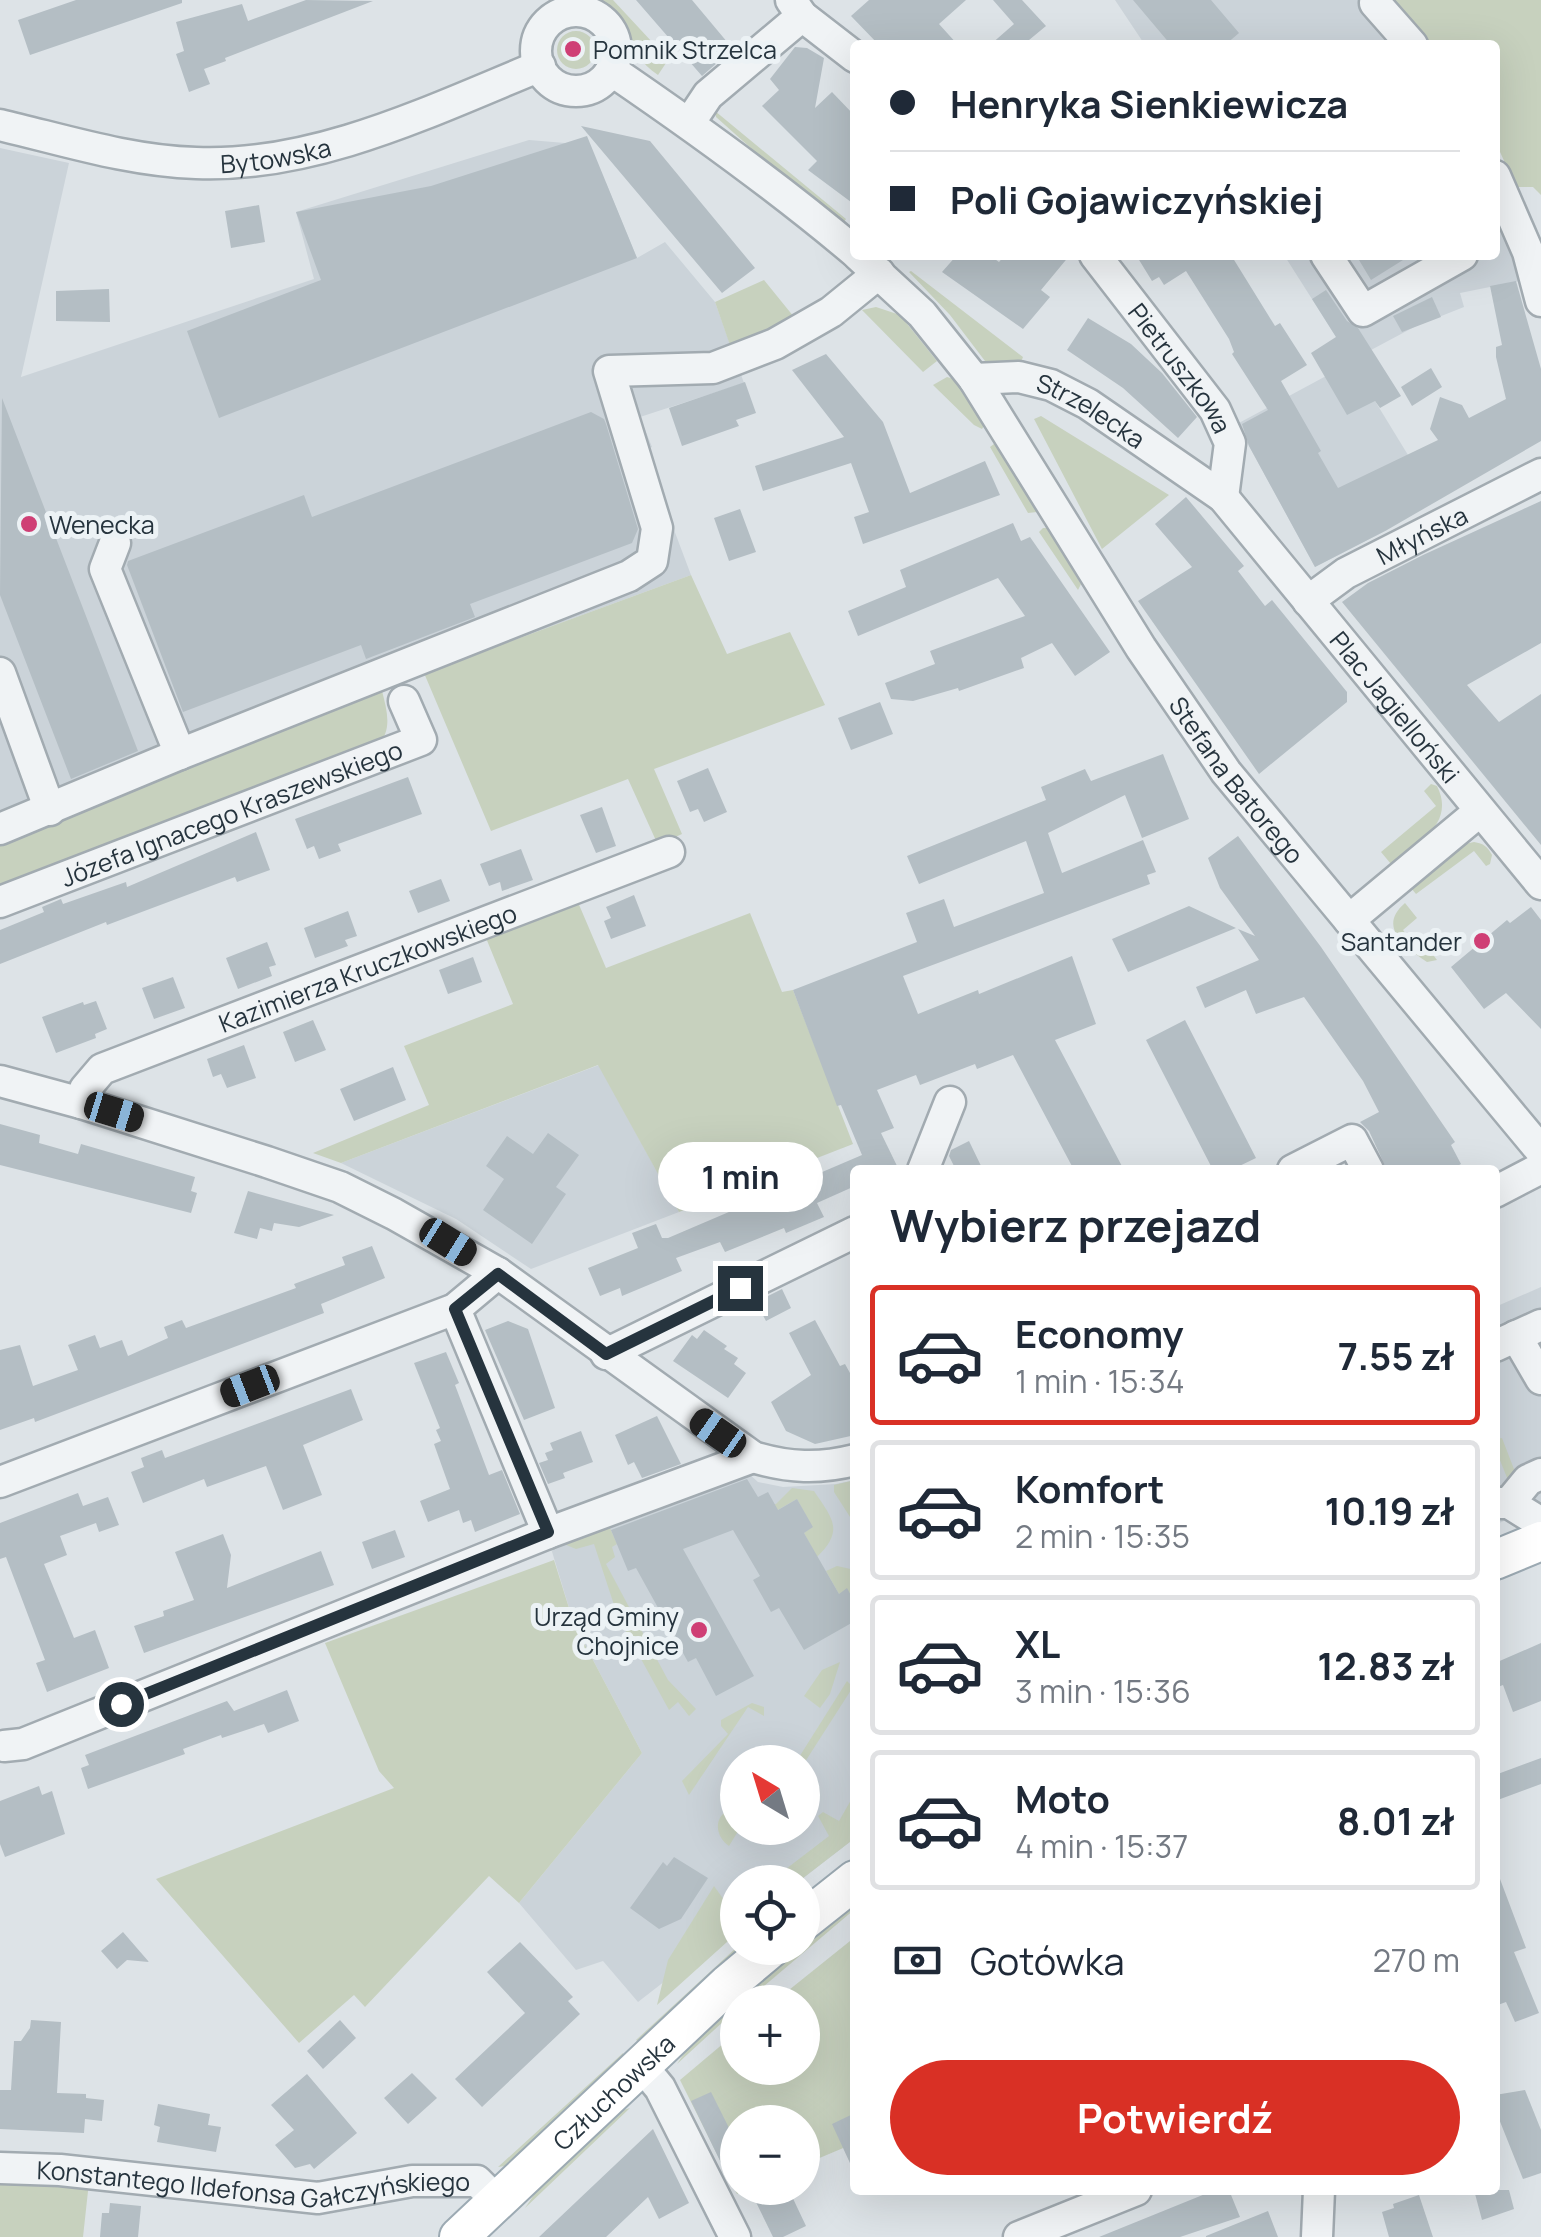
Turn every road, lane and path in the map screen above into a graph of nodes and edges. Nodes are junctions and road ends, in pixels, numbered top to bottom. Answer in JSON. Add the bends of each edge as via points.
{"nodes":[{"id":1,"x":1375,"y":3,"type":"dead end"},
{"id":2,"x":558,"y":7,"type":"edge"},
{"id":3,"x":797,"y":8,"type":"edge"},
{"id":4,"x":1408,"y":40,"type":"edge"},
{"id":5,"x":850,"y":53,"type":"edge"},
{"id":6,"x":540,"y":66,"type":"junction"},
{"id":7,"x":612,"y":70,"type":"junction"},
{"id":8,"x":690,"y":122,"type":"junction"},
{"id":9,"x":0,"y":125,"type":"edge"},
{"id":10,"x":1500,"y":199,"type":"edge"},
{"id":11,"x":1509,"y":241,"type":"edge"},
{"id":12,"x":850,"y":248,"type":"edge"},
{"id":13,"x":864,"y":260,"type":"edge"},
{"id":14,"x":1099,"y":260,"type":"edge"},
{"id":15,"x":1329,"y":260,"type":"edge"},
{"id":16,"x":1453,"y":260,"type":"edge"},
{"id":17,"x":1541,"y":301,"type":"edge"},
{"id":18,"x":974,"y":379,"type":"junction"},
{"id":19,"x":1541,"y":474,"type":"edge"},
{"id":20,"x":1223,"y":497,"type":"junction"},
{"id":21,"x":115,"y":544,"type":"dead end"},
{"id":22,"x":1308,"y":602,"type":"junction"},
{"id":23,"x":0,"y":674,"type":"edge"},
{"id":24,"x":404,"y":701,"type":"dead end"},
{"id":25,"x":180,"y":754,"type":"junction"},
{"id":26,"x":50,"y":810,"type":"junction"},
{"id":27,"x":1480,"y":811,"type":"junction"},
{"id":28,"x":0,"y":829,"type":"edge"},
{"id":29,"x":669,"y":852,"type":"dead end"},
{"id":30,"x":1538,"y":876,"type":"edge"},
{"id":31,"x":0,"y":902,"type":"edge"},
{"id":32,"x":1349,"y":920,"type":"junction"},
{"id":33,"x":0,"y":1081,"type":"edge"},
{"id":34,"x":950,"y":1102,"type":"dead end"},
{"id":35,"x":82,"y":1103,"type":"junction"},
{"id":36,"x":1541,"y":1151,"type":"edge"},
{"id":37,"x":925,"y":1165,"type":"edge"},
{"id":38,"x":1303,"y":1165,"type":"edge"},
{"id":39,"x":1365,"y":1165,"type":"edge"},
{"id":40,"x":1541,"y":1168,"type":"edge"},
{"id":41,"x":1500,"y":1189,"type":"edge"},
{"id":42,"x":850,"y":1234,"type":"edge"},
{"id":43,"x":498,"y":1274,"type":"junction"},
{"id":44,"x":455,"y":1309,"type":"junction"},
{"id":45,"x":1517,"y":1335,"type":"edge"},
{"id":46,"x":606,"y":1354,"type":"junction"},
{"id":47,"x":1541,"y":1378,"type":"edge"},
{"id":48,"x":754,"y":1457,"type":"junction"},
{"id":49,"x":850,"y":1461,"type":"edge"},
{"id":50,"x":1541,"y":1474,"type":"edge"},
{"id":51,"x":0,"y":1482,"type":"edge"},
{"id":52,"x":1502,"y":1503,"type":"edge"},
{"id":53,"x":1541,"y":1524,"type":"edge"},
{"id":54,"x":548,"y":1532,"type":"junction"},
{"id":55,"x":1541,"y":1541,"type":"edge"},
{"id":56,"x":1500,"y":1558,"type":"edge"},
{"id":57,"x":1541,"y":1566,"type":"edge"},
{"id":58,"x":1500,"y":1582,"type":"edge"},
{"id":59,"x":1,"y":1748,"type":"edge"},
{"id":60,"x":850,"y":1884,"type":"edge"},
{"id":61,"x":820,"y":1908,"type":"edge"},
{"id":62,"x":752,"y":1965,"type":"edge"},
{"id":63,"x":641,"y":2065,"type":"junction"},
{"id":64,"x":0,"y":2168,"type":"edge"},
{"id":65,"x":1124,"y":2195,"type":"edge"},
{"id":66,"x":1320,"y":2195,"type":"edge"},
{"id":67,"x":496,"y":2202,"type":"junction"},
{"id":68,"x":460,"y":2237,"type":"edge"},
{"id":69,"x":735,"y":2237,"type":"edge"},
{"id":70,"x":1019,"y":2237,"type":"edge"},
{"id":71,"x":1317,"y":2237,"type":"edge"}],
"edges":[{"from":1,"to":4,"type":"street"},
{"from":2,"to":6,"type":"street","via":[[541,31]]},
{"from":2,"to":7,"type":"street","via":[[606,24],[616,51]]},
{"from":3,"to":5,"type":"street"},
{"from":3,"to":8,"type":"street","via":[[708,95]]},
{"from":6,"to":7,"type":"street","via":[[568,90],[595,86]]},
{"from":6,"to":9,"type":"street","name":"Bytowska","via":[[398,122],[260,162],[139,157]]},
{"from":7,"to":8,"type":"street"},
{"from":8,"to":12,"type":"street"},
{"from":10,"to":11,"type":"street"},
{"from":11,"to":17,"type":"street"},
{"from":13,"to":18,"type":"street","via":[[922,314]]},
{"from":13,"to":25,"type":"street","via":[[831,312],[776,344],[713,368],[608,370],[657,528],[652,561],[629,576]]},
{"from":14,"to":20,"type":"street","name":"Pietruszkowa","via":[[1215,410],[1230,443]]},
{"from":15,"to":16,"type":"street","via":[[1363,311]]},
{"from":18,"to":20,"type":"street","name":"Strzelecka","via":[[1019,377],[1051,385]]},
{"from":18,"to":32,"type":"street","name":"Stefana Batorego","via":[[1226,772]]},
{"from":19,"to":22,"type":"street","name":"Młyńska","via":[[1346,573]]},
{"from":20,"to":22,"type":"street","name":"Strzelecka"},
{"from":21,"to":25,"type":"street","via":[[105,569]]},
{"from":22,"to":27,"type":"street","name":"Plac Jagielloński"},
{"from":23,"to":26,"type":"street"},
{"from":24,"to":31,"type":"street","name":"Józefa Ignacego Kraszewskiego","via":[[420,740]]},
{"from":25,"to":26,"type":"street"},
{"from":26,"to":28,"type":"street"},
{"from":27,"to":30,"type":"street","name":"Plac Jagielloński"},
{"from":27,"to":32,"type":"street"},
{"from":29,"to":35,"type":"street","name":"Kazimierza Kruczkowskiego","via":[[102,1068]]},
{"from":32,"to":36,"type":"street","name":"Stefana Batorego"},
{"from":33,"to":35,"type":"street"},
{"from":34,"to":37,"type":"street"},
{"from":35,"to":43,"type":"street","via":[[340,1187]]},
{"from":38,"to":39,"type":"street","via":[[1352,1140]]},
{"from":40,"to":41,"type":"street"},
{"from":42,"to":46,"type":"street"},
{"from":43,"to":44,"type":"street"},
{"from":43,"to":46,"type":"street"},
{"from":44,"to":51,"type":"street"},
{"from":44,"to":54,"type":"street"},
{"from":45,"to":47,"type":"street"},
{"from":46,"to":48,"type":"street"},
{"from":48,"to":49,"type":"street","via":[[785,1467]]},
{"from":48,"to":54,"type":"street"},
{"from":50,"to":52,"type":"street"},
{"from":52,"to":53,"type":"street"},
{"from":54,"to":59,"type":"street"},
{"from":55,"to":56,"type":"main road"},
{"from":57,"to":58,"type":"main road"},
{"from":60,"to":61,"type":"main road"},
{"from":62,"to":63,"type":"main road","name":"Człuchowska"},
{"from":63,"to":67,"type":"main road","name":"Człuchowska"},
{"from":63,"to":69,"type":"street","via":[[660,2088]]},
{"from":64,"to":67,"type":"street","name":"Konstantego Ildefonsa Gałczyńskiego","via":[[318,2198],[412,2180],[477,2181]]},
{"from":65,"to":70,"type":"street"},
{"from":66,"to":71,"type":"street"},
{"from":67,"to":68,"type":"main road","name":"Człuchowska"}]}
